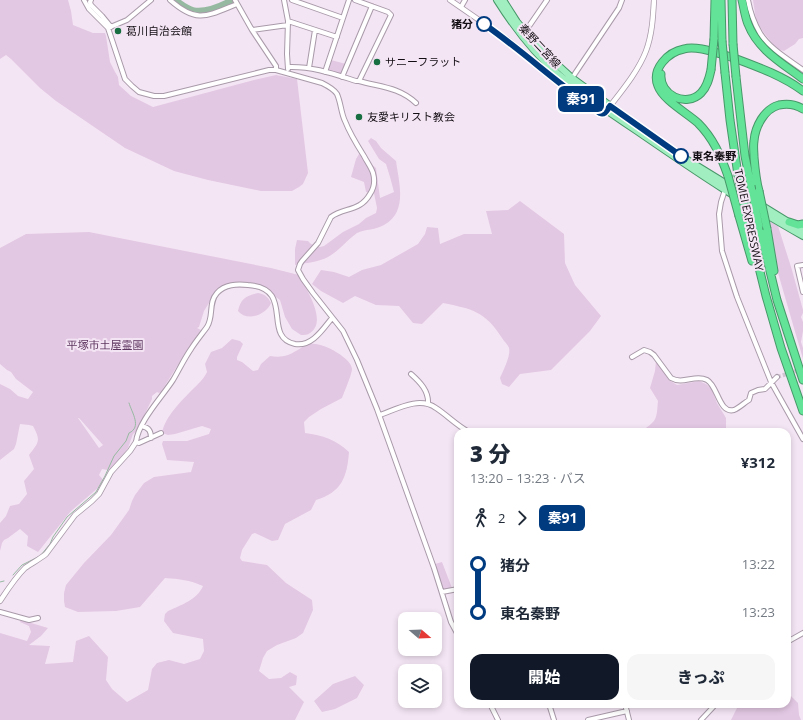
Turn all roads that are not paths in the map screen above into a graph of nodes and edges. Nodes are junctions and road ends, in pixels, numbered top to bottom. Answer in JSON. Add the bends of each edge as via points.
{"nodes":[{"id":1,"x":84,"y":0,"type":"edge"},
{"id":2,"x":91,"y":0,"type":"edge"},
{"id":3,"x":151,"y":0,"type":"edge"},
{"id":4,"x":170,"y":0,"type":"edge"},
{"id":5,"x":284,"y":0,"type":"edge"},
{"id":6,"x":292,"y":0,"type":"edge"},
{"id":7,"x":349,"y":0,"type":"edge"},
{"id":8,"x":355,"y":0,"type":"edge"},
{"id":9,"x":450,"y":0,"type":"edge"},
{"id":10,"x":465,"y":0,"type":"edge"},
{"id":11,"x":497,"y":0,"type":"edge"},
{"id":12,"x":503,"y":0,"type":"edge"},
{"id":13,"x":547,"y":0,"type":"edge"},
{"id":14,"x":622,"y":0,"type":"edge"},
{"id":15,"x":654,"y":0,"type":"edge"},
{"id":16,"x":715,"y":0,"type":"edge"},
{"id":17,"x":722,"y":0,"type":"edge"},
{"id":18,"x":732,"y":0,"type":"edge"},
{"id":19,"x":742,"y":0,"type":"edge"},
{"id":20,"x":748,"y":0,"type":"edge"},
{"id":21,"x":236,"y":2,"type":"edge"},
{"id":22,"x":372,"y":6,"type":"junction"},
{"id":23,"x":461,"y":7,"type":"junction"},
{"id":24,"x":343,"y":18,"type":"junction"},
{"id":25,"x":288,"y":23,"type":"junction"},
{"id":26,"x":109,"y":28,"type":"junction"},
{"id":27,"x":252,"y":30,"type":"junction"},
{"id":28,"x":315,"y":30,"type":"junction"},
{"id":29,"x":525,"y":32,"type":"junction"},
{"id":30,"x":337,"y":37,"type":"junction"},
{"id":31,"x":288,"y":67,"type":"junction"},
{"id":32,"x":309,"y":68,"type":"junction"},
{"id":33,"x":276,"y":70,"type":"junction"},
{"id":34,"x":803,"y":70,"type":"edge"},
{"id":35,"x":326,"y":72,"type":"junction"},
{"id":36,"x":288,"y":74,"type":"junction"},
{"id":37,"x":342,"y":77,"type":"junction"},
{"id":38,"x":572,"y":78,"type":"junction"},
{"id":39,"x":803,"y":79,"type":"edge"},
{"id":40,"x":359,"y":81,"type":"junction"},
{"id":41,"x":803,"y":91,"type":"edge"},
{"id":42,"x":803,"y":95,"type":"edge"},
{"id":43,"x":416,"y":103,"type":"dead end"},
{"id":44,"x":608,"y":108,"type":"junction"},
{"id":45,"x":803,"y":109,"type":"edge"},
{"id":46,"x":725,"y":190,"type":"junction"},
{"id":47,"x":789,"y":222,"type":"junction"},
{"id":48,"x":803,"y":224,"type":"edge"},
{"id":49,"x":803,"y":230,"type":"edge"},
{"id":50,"x":803,"y":236,"type":"edge"},
{"id":51,"x":803,"y":265,"type":"edge"},
{"id":52,"x":803,"y":292,"type":"edge"},
{"id":53,"x":777,"y":300,"type":"junction"},
{"id":54,"x":332,"y":318,"type":"junction"},
{"id":55,"x":781,"y":348,"type":"junction"},
{"id":56,"x":632,"y":357,"type":"dead end"},
{"id":57,"x":410,"y":374,"type":"dead end"},
{"id":58,"x":777,"y":377,"type":"tunnel mouth"},
{"id":59,"x":803,"y":380,"type":"edge"},
{"id":60,"x":771,"y":382,"type":"junction"},
{"id":61,"x":428,"y":404,"type":"junction"},
{"id":62,"x":803,"y":411,"type":"edge"},
{"id":63,"x":380,"y":415,"type":"junction"},
{"id":64,"x":142,"y":426,"type":"junction"},
{"id":65,"x":462,"y":428,"type":"edge"},
{"id":66,"x":161,"y":433,"type":"dead end"},
{"id":67,"x":151,"y":438,"type":"junction"},
{"id":68,"x":803,"y":439,"type":"edge"},
{"id":69,"x":136,"y":442,"type":"junction"},
{"id":70,"x":454,"y":590,"type":"edge"},
{"id":71,"x":442,"y":592,"type":"junction"},
{"id":72,"x":0,"y":601,"type":"edge"},
{"id":73,"x":0,"y":612,"type":"edge"},
{"id":74,"x":38,"y":618,"type":"dead end"},
{"id":75,"x":454,"y":628,"type":"edge"},
{"id":76,"x":803,"y":633,"type":"edge"},
{"id":77,"x":791,"y":640,"type":"edge"},
{"id":78,"x":492,"y":708,"type":"edge"},
{"id":79,"x":551,"y":708,"type":"edge"},
{"id":80,"x":626,"y":708,"type":"edge"},
{"id":81,"x":712,"y":708,"type":"edge"},
{"id":82,"x":627,"y":711,"type":"junction"},
{"id":83,"x":498,"y":720,"type":"edge"},
{"id":84,"x":554,"y":720,"type":"edge"},
{"id":85,"x":588,"y":720,"type":"edge"},
{"id":86,"x":629,"y":720,"type":"edge"},
{"id":87,"x":700,"y":720,"type":"edge"}],
"edges":[{"from":1,"to":26,"type":"street","via":[[89,9]]},
{"from":2,"to":26,"type":"street","via":[[90,5],[102,16]]},
{"from":3,"to":26,"type":"street","via":[[127,20]]},
{"from":4,"to":21,"type":"street","via":[[186,12],[200,16],[212,14]]},
{"from":5,"to":25,"type":"street"},
{"from":6,"to":24,"type":"street"},
{"from":7,"to":24,"type":"street"},
{"from":8,"to":22,"type":"street"},
{"from":9,"to":23,"type":"street"},
{"from":10,"to":23,"type":"street"},
{"from":11,"to":44,"type":"main road","name":"秦野二宮線","via":[[537,53],[558,74]]},
{"from":12,"to":29,"type":"main road","name":"秦野二宮線"},
{"from":13,"to":29,"type":"street"},
{"from":14,"to":38,"type":"street"},
{"from":15,"to":44,"type":"street","via":[[652,28],[645,52],[634,73]]},
{"from":16,"to":42,"type":"highway","bridge":true,"via":[[714,39],[711,70],[705,88],[692,99],[682,100],[674,98],[666,90],[661,82],[666,63],[684,52],[695,52],[710,54],[772,78],[780,81]]},
{"from":17,"to":55,"type":"highway","name":"TOMEI EXPRESSWAY","bridge":true,"via":[[722,41],[738,175],[766,296]]},
{"from":18,"to":53,"type":"highway","name":"TOMEI EXPRESSWAY","bridge":true,"via":[[733,44],[745,156]]},
{"from":19,"to":39,"type":"highway","via":[[748,25],[757,41],[768,53]]},
{"from":20,"to":34,"type":"street","via":[[760,34],[768,44]]},
{"from":21,"to":27,"type":"street"},
{"from":22,"to":37,"type":"street"},
{"from":22,"to":40,"type":"street","via":[[391,15]]},
{"from":23,"to":44,"type":"street","via":[[508,40],[595,110],[603,114]]},
{"from":24,"to":30,"type":"street"},
{"from":25,"to":27,"type":"street"},
{"from":25,"to":28,"type":"street"},
{"from":25,"to":31,"type":"street"},
{"from":26,"to":33,"type":"street","via":[[126,79],[139,92],[154,96],[164,96]]},
{"from":27,"to":33,"type":"street","via":[[276,66]]},
{"from":28,"to":30,"type":"street"},
{"from":28,"to":32,"type":"street"},
{"from":29,"to":38,"type":"main road","name":"秦野二宮線"},
{"from":30,"to":35,"type":"street"},
{"from":31,"to":32,"type":"street"},
{"from":31,"to":36,"type":"street"},
{"from":32,"to":35,"type":"street"},
{"from":33,"to":36,"type":"street"},
{"from":35,"to":37,"type":"street"},
{"from":36,"to":54,"type":"street","via":[[322,83],[334,90],[344,120],[373,176],[371,193],[357,207],[331,217],[318,243],[298,270]]},
{"from":37,"to":40,"type":"street"},
{"from":38,"to":44,"type":"main road","name":"秦野二宮線"},
{"from":40,"to":43,"type":"street","via":[[395,89]]},
{"from":41,"to":55,"type":"highway","bridge":true,"via":[[765,70],[705,49],[694,48],[675,51],[662,62],[656,79],[661,92],[708,134],[722,159]]},
{"from":44,"to":46,"type":"main road","name":"秦野二宮線"},
{"from":44,"to":47,"type":"main road","name":"秦野二宮線"},
{"from":45,"to":53,"type":"highway","bridge":true,"via":[[787,103],[771,108],[759,124],[754,141],[756,178],[772,255]]},
{"from":46,"to":50,"type":"main road","name":"秦野二宮線"},
{"from":46,"to":60,"type":"street","via":[[719,214],[722,251],[737,297]]},
{"from":47,"to":48,"type":"highway"},
{"from":47,"to":49,"type":"main road","name":"秦野二宮線"},
{"from":51,"to":52,"type":"street","via":[[797,266]]},
{"from":53,"to":59,"type":"highway","name":"TOMEI EXPRESSWAY"},
{"from":54,"to":63,"type":"street","via":[[343,331]]},
{"from":54,"to":64,"type":"street","via":[[310,341],[293,344],[280,334],[275,303],[268,292],[247,285],[231,285],[224,288],[211,304],[208,326]]},
{"from":55,"to":62,"type":"highway","name":"TOMEI EXPRESSWAY"},
{"from":56,"to":60,"type":"street","via":[[644,350],[654,354],[671,378],[679,381],[698,378],[707,380],[723,406],[730,411],[749,400],[751,393],[765,389]]},
{"from":57,"to":61,"type":"street","via":[[426,391]]},
{"from":58,"to":60,"type":"street"},
{"from":60,"to":68,"type":"street"},
{"from":61,"to":63,"type":"street","via":[[420,402]]},
{"from":61,"to":65,"type":"street"},
{"from":63,"to":71,"type":"street"},
{"from":64,"to":67,"type":"street","via":[[149,429]]},
{"from":64,"to":69,"type":"street"},
{"from":66,"to":67,"type":"street"},
{"from":67,"to":69,"type":"street"},
{"from":69,"to":72,"type":"street","via":[[111,472],[99,494],[75,515],[46,554],[26,567]]},
{"from":70,"to":71,"type":"street"},
{"from":71,"to":75,"type":"street"},
{"from":73,"to":74,"type":"street","via":[[29,620]]},
{"from":76,"to":77,"type":"street"},
{"from":78,"to":83,"type":"street"},
{"from":79,"to":84,"type":"street"},
{"from":80,"to":82,"type":"street"},
{"from":81,"to":87,"type":"street"},
{"from":82,"to":85,"type":"street"},
{"from":82,"to":86,"type":"street"}]}
